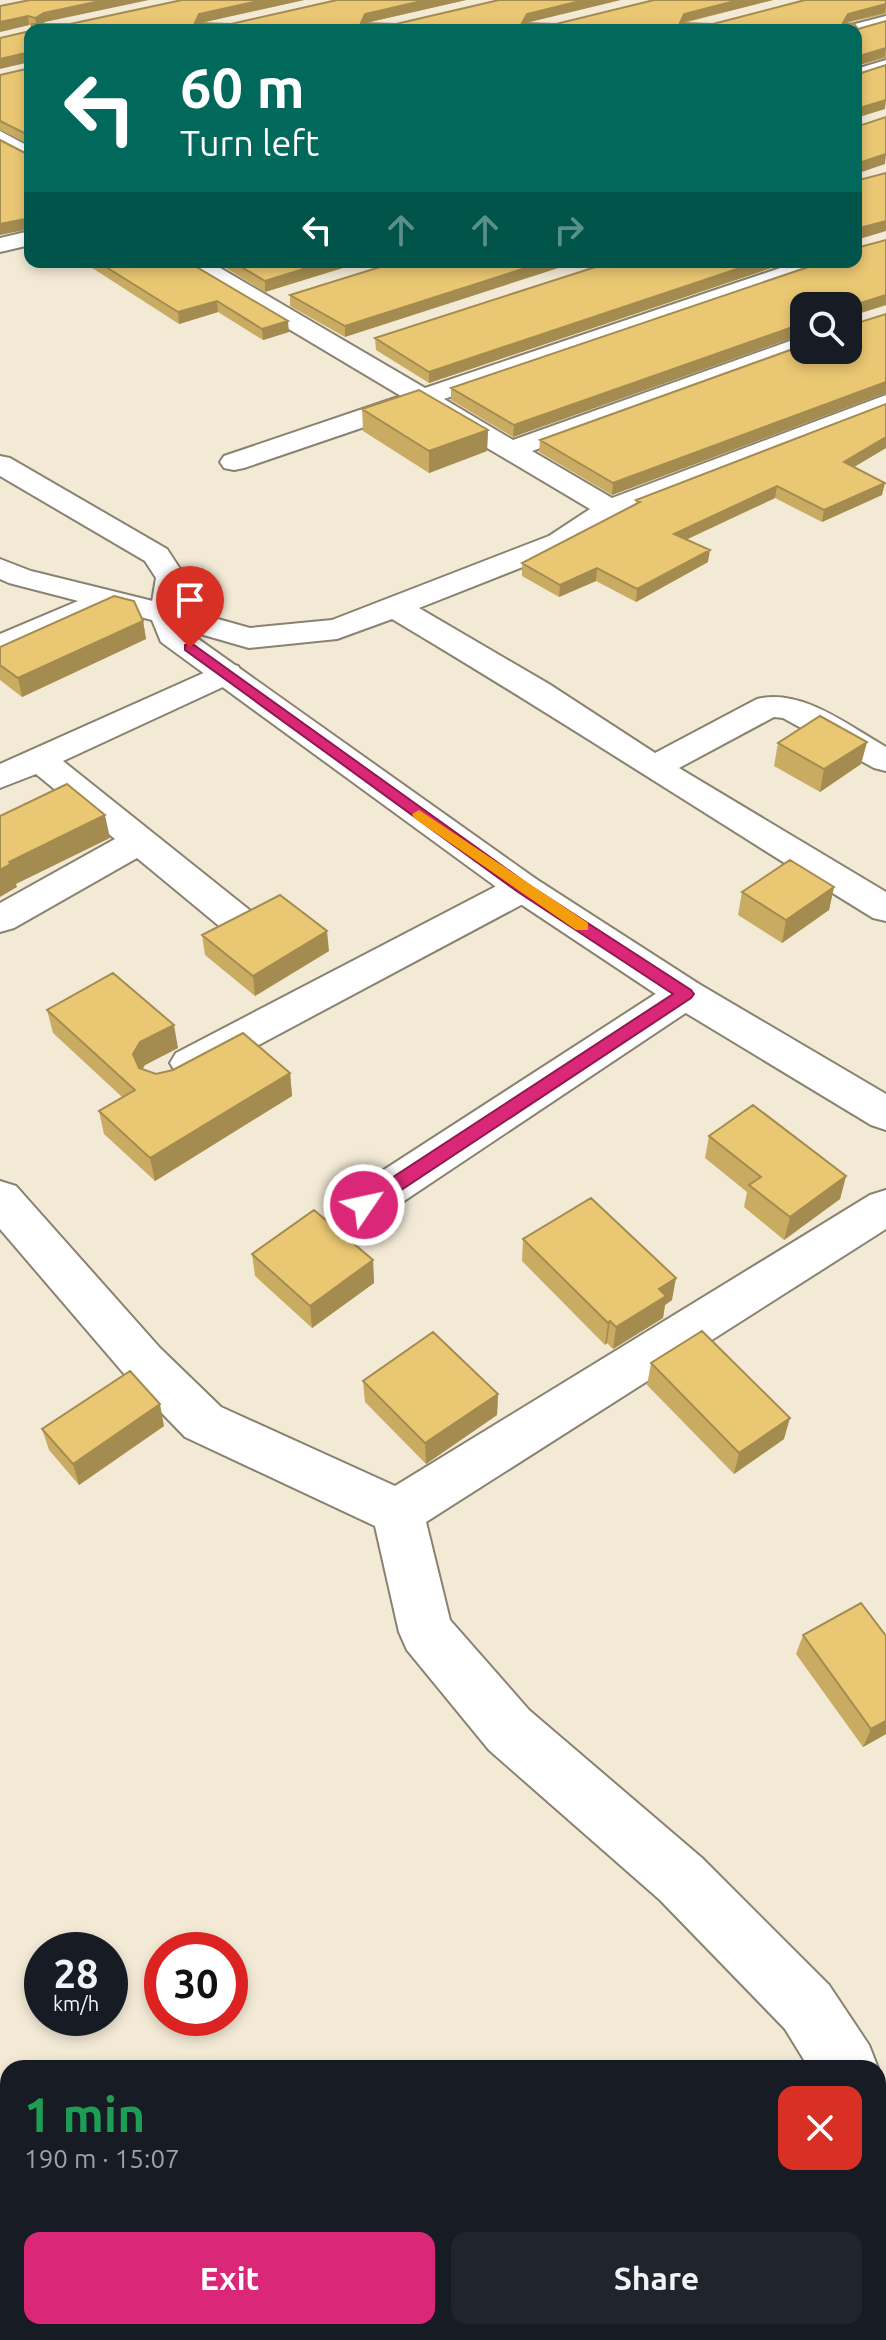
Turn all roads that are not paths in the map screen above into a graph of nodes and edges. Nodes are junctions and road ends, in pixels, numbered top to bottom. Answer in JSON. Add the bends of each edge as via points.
{"nodes":[{"id":1,"x":886,"y":21,"type":"edge"},
{"id":2,"x":862,"y":28,"type":"edge"},
{"id":3,"x":886,"y":66,"type":"edge"},
{"id":4,"x":862,"y":73,"type":"edge"},
{"id":5,"x":0,"y":137,"type":"edge"},
{"id":6,"x":24,"y":151,"type":"edge"},
{"id":7,"x":24,"y":239,"type":"edge"},
{"id":8,"x":0,"y":245,"type":"edge"},
{"id":9,"x":209,"y":268,"type":"edge"},
{"id":10,"x":803,"y":268,"type":"edge"},
{"id":11,"x":293,"y":294,"type":"edge"},
{"id":12,"x":263,"y":303,"type":"junction"},
{"id":13,"x":371,"y":340,"type":"dead end"},
{"id":14,"x":790,"y":349,"type":"edge"},
{"id":15,"x":341,"y":350,"type":"junction"},
{"id":16,"x":420,"y":397,"type":"junction"},
{"id":17,"x":886,"y":403,"type":"edge"},
{"id":18,"x":510,"y":450,"type":"junction"},
{"id":19,"x":234,"y":462,"type":"dead end"},
{"id":20,"x":0,"y":464,"type":"edge"},
{"id":21,"x":610,"y":509,"type":"junction"},
{"id":22,"x":0,"y":568,"type":"edge"},
{"id":23,"x":104,"y":599,"type":"junction"},
{"id":24,"x":396,"y":608,"type":"junction"},
{"id":25,"x":166,"y":614,"type":"junction"},
{"id":26,"x":0,"y":646,"type":"edge"},
{"id":27,"x":226,"y":673,"type":"junction"},
{"id":28,"x":39,"y":759,"type":"junction"},
{"id":29,"x":886,"y":761,"type":"edge"},
{"id":30,"x":654,"y":768,"type":"junction"},
{"id":31,"x":0,"y":777,"type":"edge"},
{"id":32,"x":140,"y":841,"type":"junction"},
{"id":33,"x":523,"y":888,"type":"junction"},
{"id":34,"x":886,"y":909,"type":"edge"},
{"id":35,"x":0,"y":919,"type":"edge"},
{"id":36,"x":238,"y":921,"type":"edge"},
{"id":37,"x":685,"y":994,"type":"junction"},
{"id":38,"x":161,"y":1079,"type":"edge"},
{"id":39,"x":886,"y":1114,"type":"edge"},
{"id":40,"x":0,"y":1198,"type":"edge"},
{"id":41,"x":364,"y":1205,"type":"dead end"},
{"id":42,"x":886,"y":1207,"type":"edge"},
{"id":43,"x":398,"y":1512,"type":"junction"},
{"id":44,"x":841,"y":2060,"type":"edge"}],
"edges":[{"from":1,"to":2,"type":"street"},
{"from":3,"to":4,"type":"street"},
{"from":5,"to":6,"type":"street"},
{"from":7,"to":8,"type":"street"},
{"from":9,"to":12,"type":"street"},
{"from":10,"to":16,"type":"street"},
{"from":11,"to":12,"type":"street"},
{"from":12,"to":15,"type":"street"},
{"from":13,"to":15,"type":"street"},
{"from":14,"to":18,"type":"street"},
{"from":15,"to":16,"type":"street"},
{"from":16,"to":18,"type":"street"},
{"from":16,"to":19,"type":"street"},
{"from":17,"to":21,"type":"street"},
{"from":18,"to":21,"type":"street"},
{"from":20,"to":25,"type":"street","via":[[156,555],[171,578]]},
{"from":21,"to":24,"type":"street","via":[[560,542]]},
{"from":22,"to":23,"type":"street"},
{"from":23,"to":25,"type":"street"},
{"from":23,"to":26,"type":"street"},
{"from":24,"to":25,"type":"street","via":[[337,629],[249,638]]},
{"from":24,"to":30,"type":"street"},
{"from":25,"to":27,"type":"street","via":[[172,635]]},
{"from":27,"to":28,"type":"street"},
{"from":27,"to":33,"type":"street"},
{"from":28,"to":31,"type":"street"},
{"from":28,"to":32,"type":"street"},
{"from":29,"to":30,"type":"street","via":[[792,709],[769,706]]},
{"from":30,"to":34,"type":"street"},
{"from":32,"to":35,"type":"street"},
{"from":32,"to":36,"type":"street"},
{"from":33,"to":37,"type":"street"},
{"from":33,"to":38,"type":"street"},
{"from":37,"to":39,"type":"street"},
{"from":37,"to":41,"type":"street"},
{"from":40,"to":43,"type":"street","via":[[143,1362],[203,1422]]},
{"from":42,"to":43,"type":"street"},
{"from":43,"to":44,"type":"street","via":[[426,1632],[509,1730],[681,1879],[807,2007]]}]}
